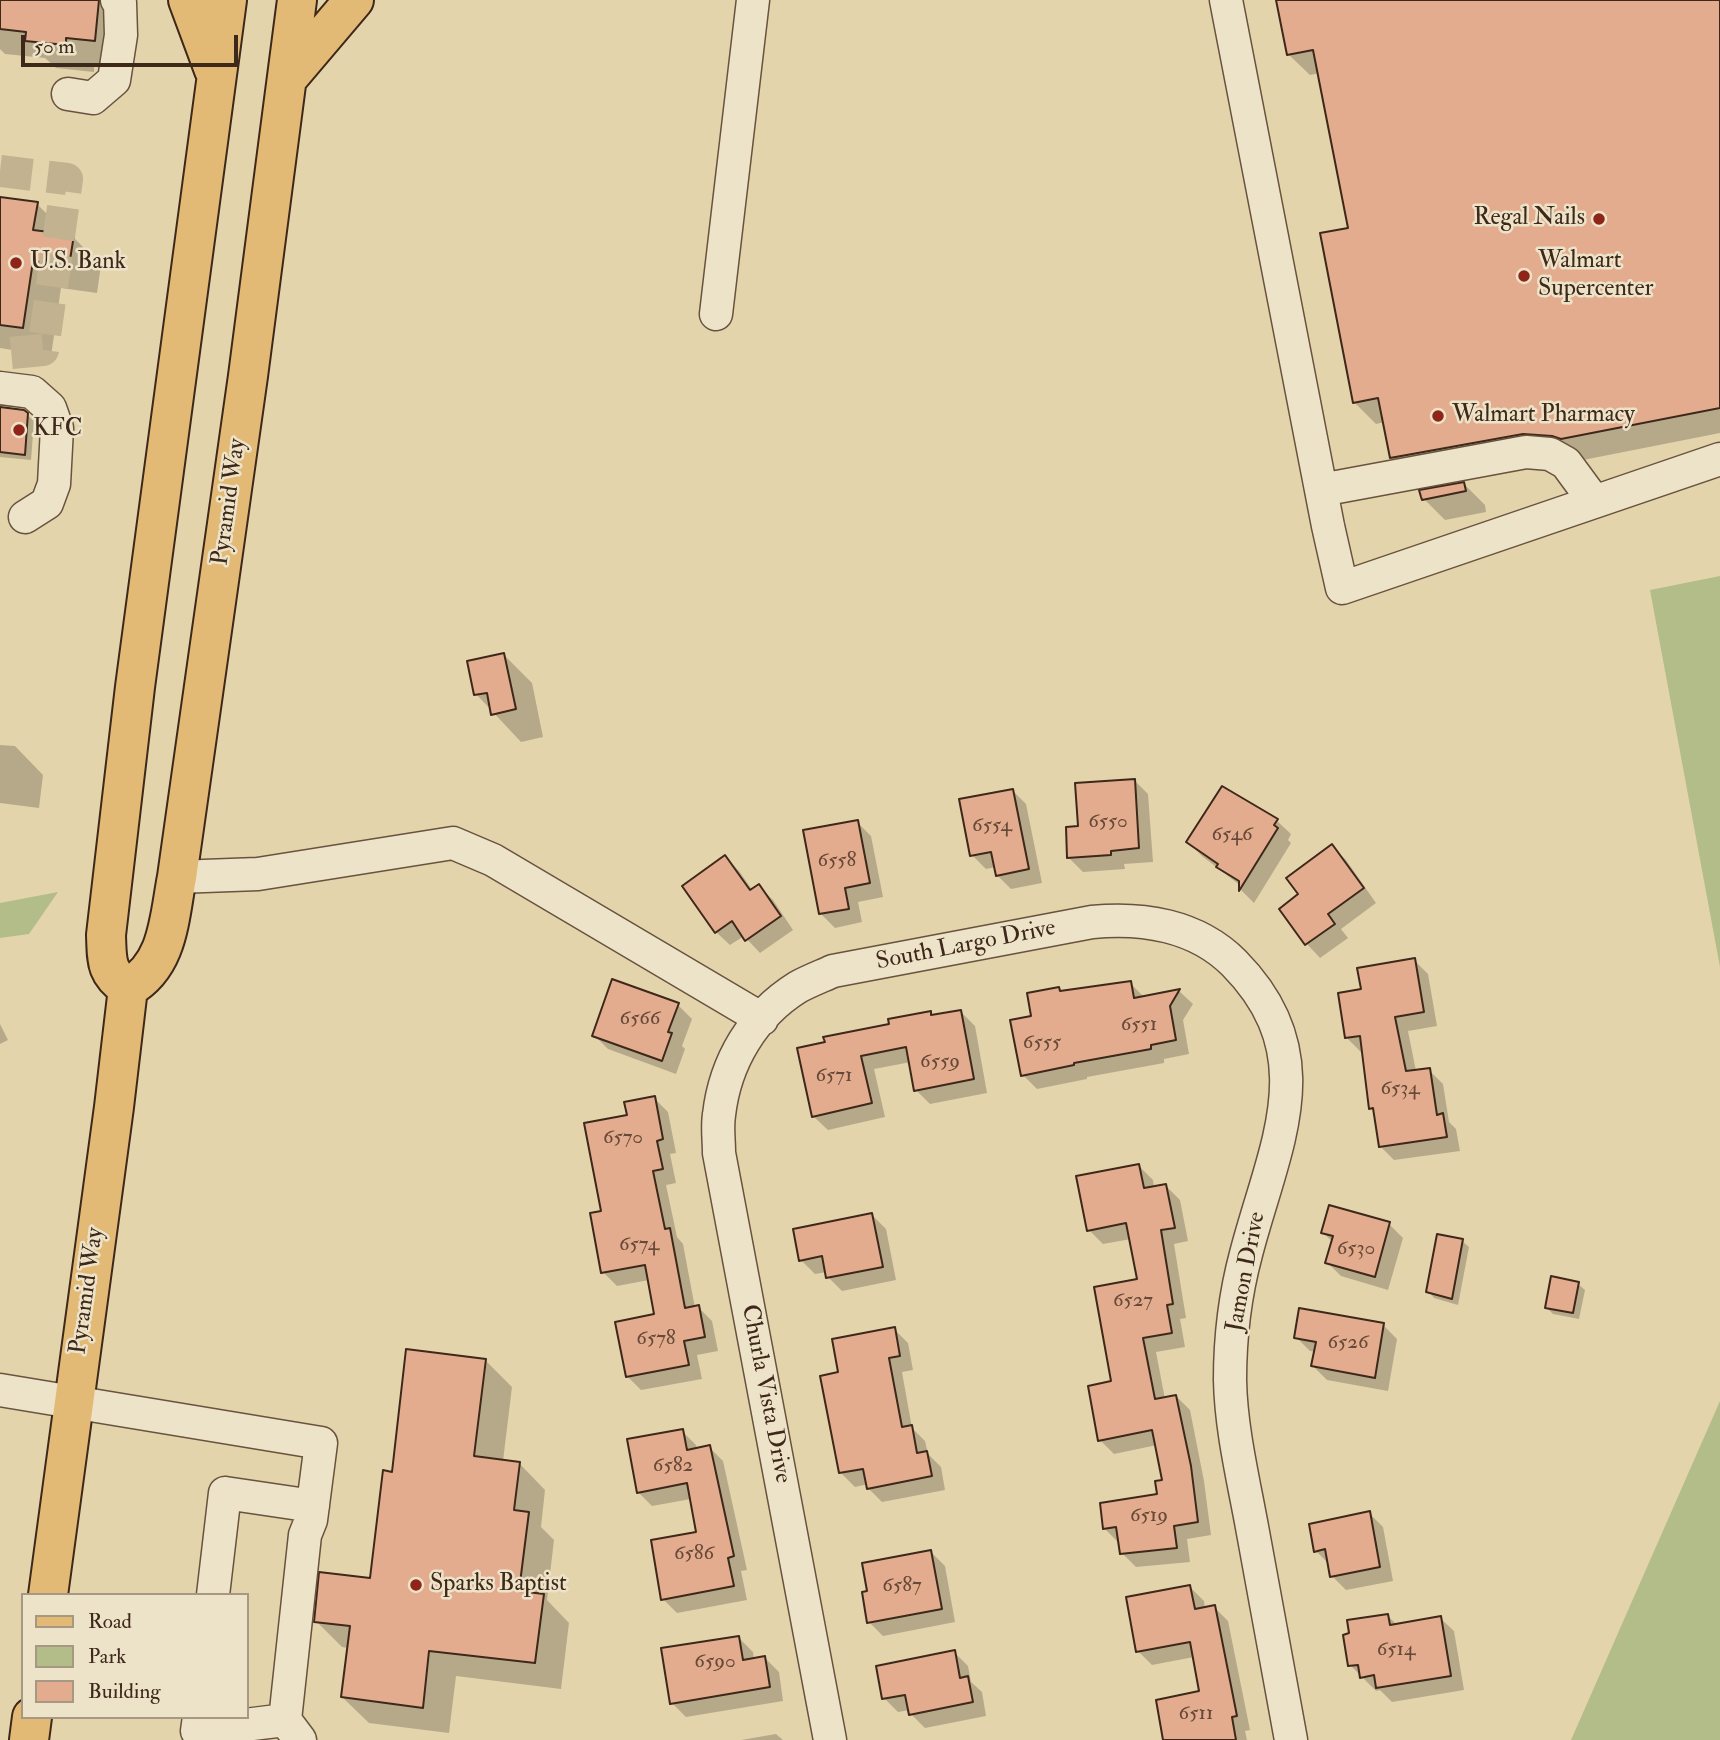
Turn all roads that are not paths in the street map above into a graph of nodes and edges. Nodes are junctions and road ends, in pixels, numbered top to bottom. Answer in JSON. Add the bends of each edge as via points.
{"nodes":[{"id":1,"x":117,"y":0,"type":"edge"},
{"id":2,"x":188,"y":0,"type":"edge"},
{"id":3,"x":227,"y":0,"type":"edge"},
{"id":4,"x":297,"y":0,"type":"edge"},
{"id":5,"x":354,"y":0,"type":"edge"},
{"id":6,"x":753,"y":0,"type":"edge"},
{"id":7,"x":1226,"y":0,"type":"edge"},
{"id":8,"x":216,"y":77,"type":"junction"},
{"id":9,"x":287,"y":79,"type":"junction"},
{"id":10,"x":68,"y":94,"type":"dead end"},
{"id":11,"x":716,"y":314,"type":"dead end"},
{"id":12,"x":0,"y":388,"type":"edge"},
{"id":13,"x":1720,"y":459,"type":"edge"},
{"id":14,"x":1323,"y":497,"type":"junction"},
{"id":15,"x":1586,"y":504,"type":"junction"},
{"id":16,"x":25,"y":517,"type":"dead end"},
{"id":17,"x":177,"y":877,"type":"junction"},
{"id":18,"x":1219,"y":950,"type":"joint"},
{"id":19,"x":128,"y":988,"type":"junction"},
{"id":20,"x":762,"y":1019,"type":"junction"},
{"id":21,"x":738,"y":1050,"type":"joint"},
{"id":22,"x":0,"y":1390,"type":"edge"},
{"id":23,"x":73,"y":1402,"type":"junction"},
{"id":24,"x":313,"y":1506,"type":"junction"},
{"id":25,"x":48,"y":1593,"type":"edge"},
{"id":26,"x":213,"y":1593,"type":"edge"},
{"id":27,"x":32,"y":1719,"type":"edge"},
{"id":28,"x":199,"y":1719,"type":"edge"},
{"id":29,"x":293,"y":1730,"type":"edge"},
{"id":30,"x":29,"y":1740,"type":"edge"},
{"id":31,"x":830,"y":1740,"type":"edge"},
{"id":32,"x":1292,"y":1740,"type":"edge"}],
"edges":[{"from":1,"to":10,"type":"street","via":[[121,35],[114,80],[93,98]]},
{"from":2,"to":8,"type":"main road"},
{"from":3,"to":8,"type":"main road"},
{"from":4,"to":9,"type":"main road","name":"Pyramid Way"},
{"from":5,"to":9,"type":"main road"},
{"from":6,"to":11,"type":"street"},
{"from":7,"to":14,"type":"street"},
{"from":8,"to":19,"type":"main road","via":[[106,935],[114,979]]},
{"from":9,"to":17,"type":"main road","name":"Pyramid Way"},
{"from":12,"to":16,"type":"street","via":[[32,392],[50,408],[57,428],[54,484],[47,503]]},
{"from":13,"to":15,"type":"street"},
{"from":14,"to":15,"type":"street","via":[[1540,466],[1561,474]]},
{"from":14,"to":15,"type":"street","via":[[1527,452],[1550,454],[1566,463]]},
{"from":14,"to":15,"type":"street","via":[[1342,587]]},
{"from":17,"to":19,"type":"main road","name":"Pyramid Way","via":[[166,938],[156,963]]},
{"from":17,"to":20,"type":"street","via":[[258,874],[453,843],[493,860]]},
{"from":18,"to":20,"type":"street","name":"South Largo Drive","via":[[1190,933],[1157,922],[1092,922],[833,971],[799,986]]},
{"from":18,"to":32,"type":"street","name":"Jamon Drive","via":[[1253,982],[1272,1013],[1284,1047],[1288,1081],[1286,1112],[1245,1258],[1230,1381],[1234,1435]]},
{"from":19,"to":23,"type":"main road","name":"Pyramid Way"},
{"from":20,"to":21,"type":"street","name":"South Largo Drive"},
{"from":21,"to":31,"type":"street","name":"Churla Vista Drive","via":[[724,1083],[718,1117],[719,1153]]},
{"from":22,"to":23,"type":"street"},
{"from":23,"to":24,"type":"street","via":[[321,1443]]},
{"from":23,"to":25,"type":"main road","name":"Pyramid Way"},
{"from":24,"to":26,"type":"street","via":[[225,1493]]},
{"from":24,"to":29,"type":"street","via":[[305,1535]]},
{"from":27,"to":30,"type":"main road"},
{"from":28,"to":29,"type":"street","via":[[197,1731]]}]}
